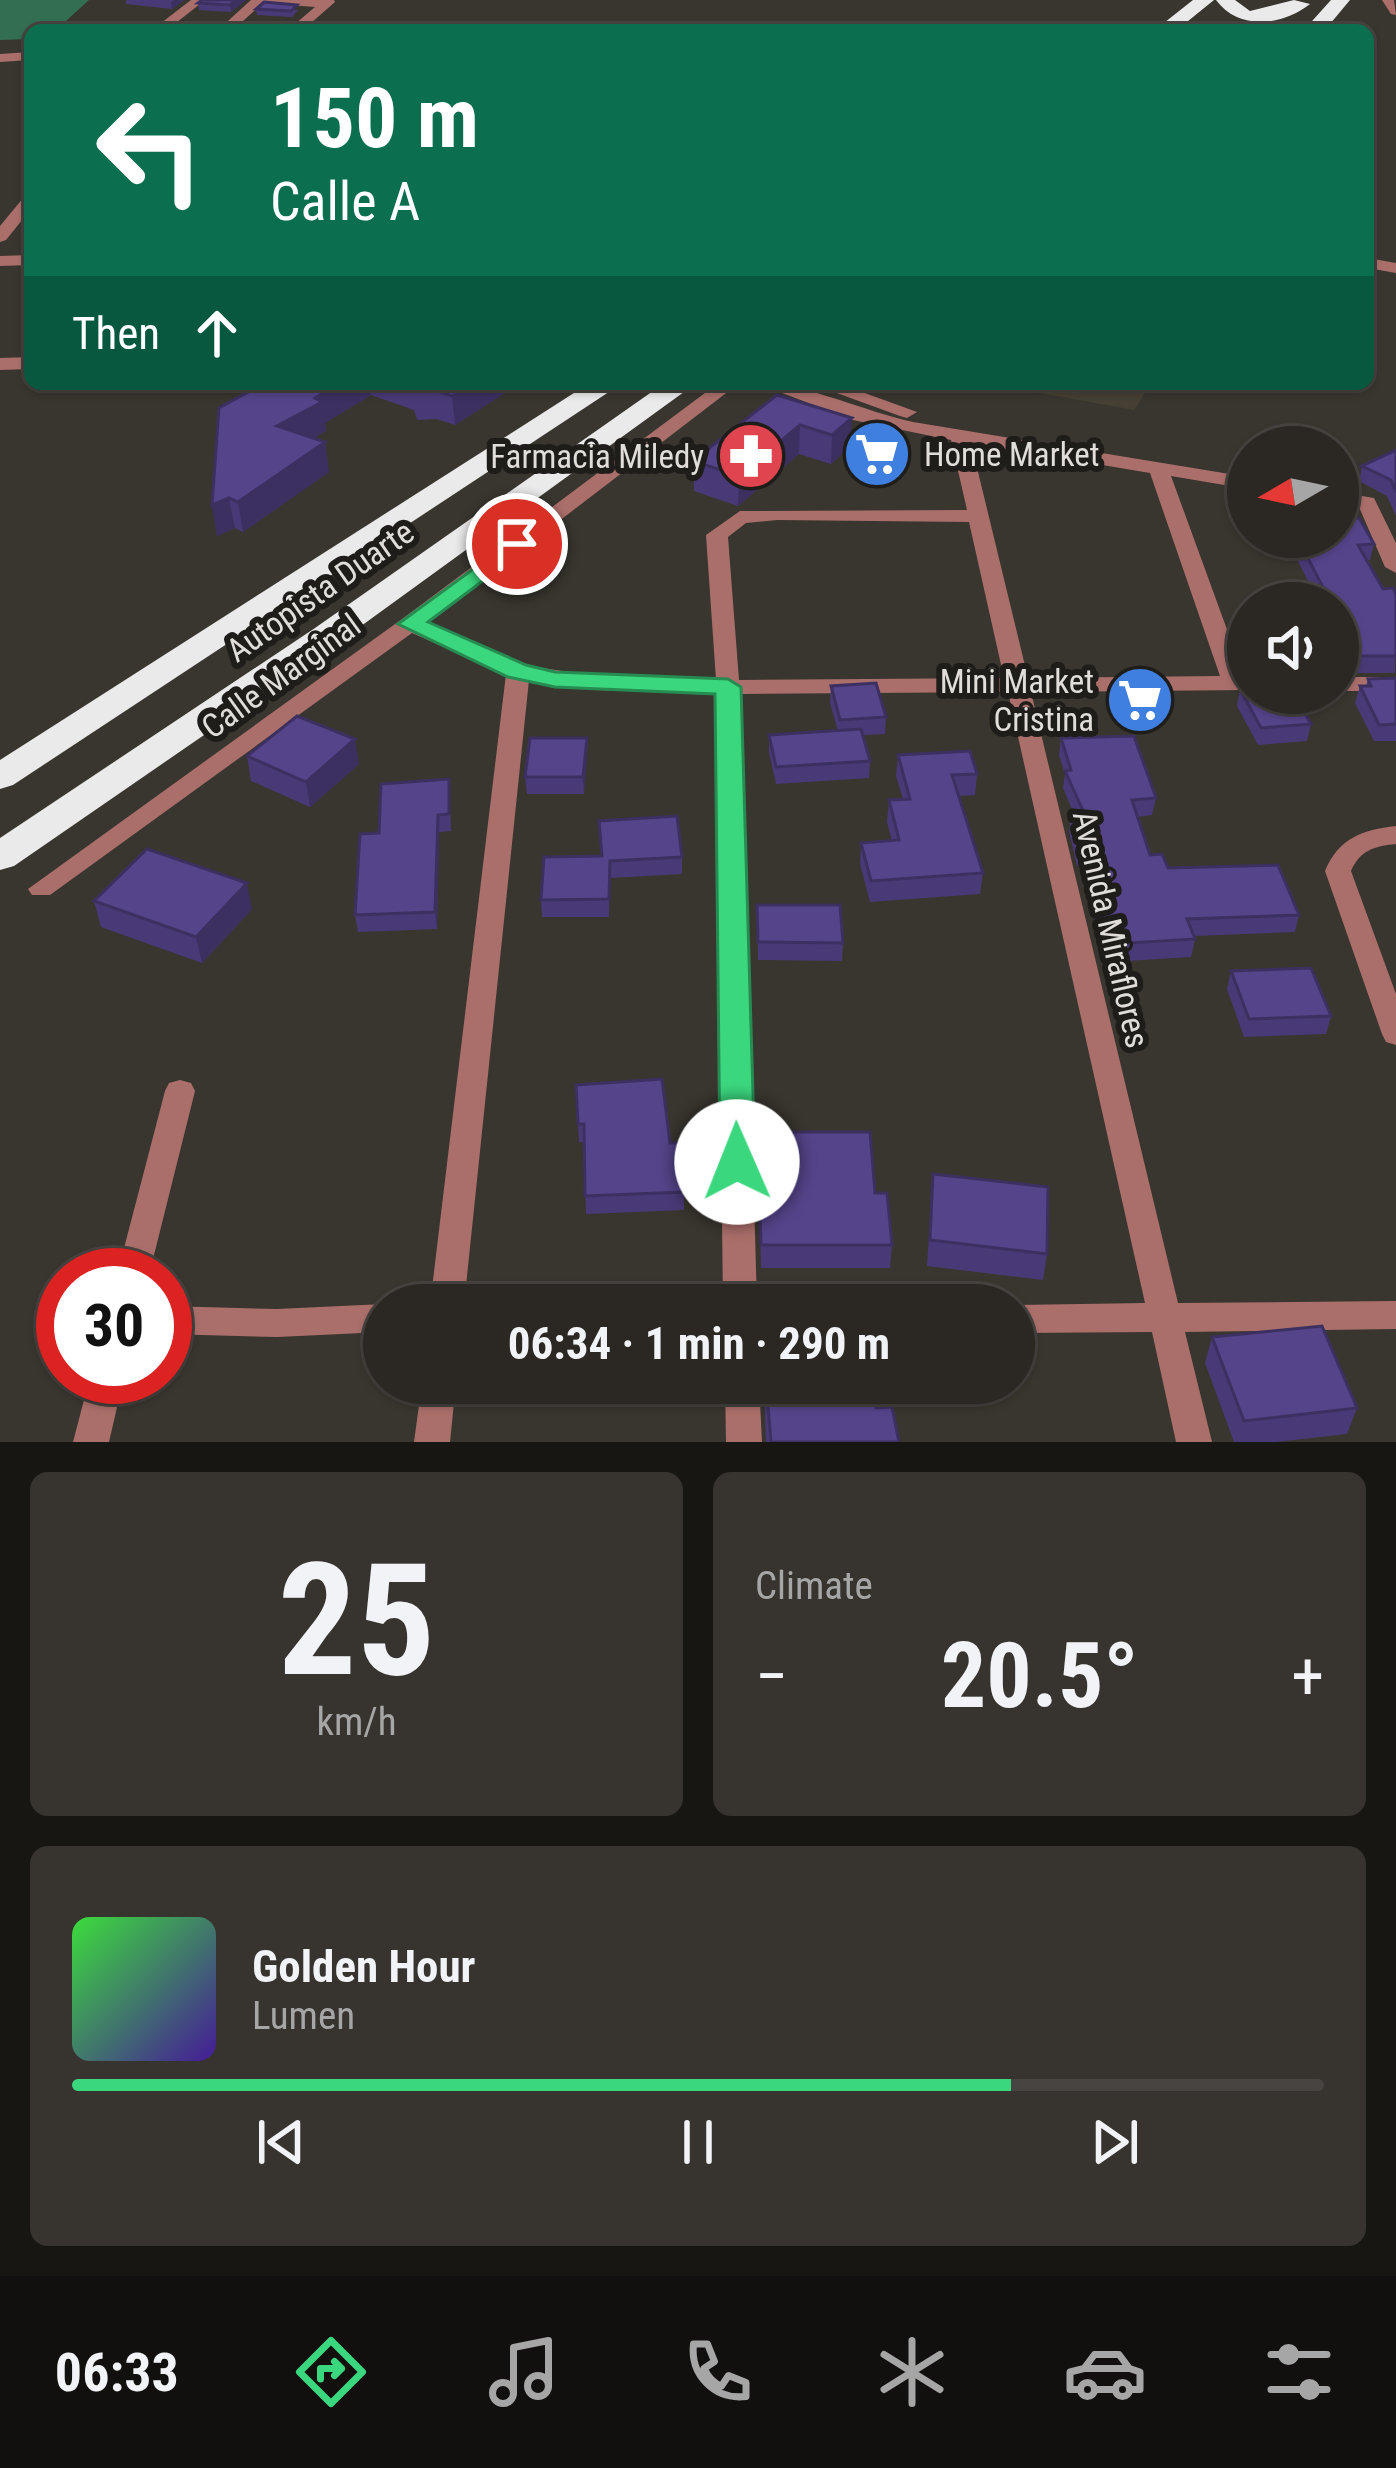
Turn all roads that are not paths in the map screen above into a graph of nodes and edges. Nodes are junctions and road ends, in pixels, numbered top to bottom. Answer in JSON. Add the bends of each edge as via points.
{"nodes":[{"id":1,"x":199,"y":0,"type":"edge"},
{"id":2,"x":263,"y":0,"type":"edge"},
{"id":3,"x":1205,"y":0,"type":"edge"},
{"id":4,"x":1226,"y":0,"type":"edge"},
{"id":5,"x":1341,"y":0,"type":"edge"},
{"id":6,"x":1388,"y":0,"type":"edge"},
{"id":7,"x":328,"y":2,"type":"edge"},
{"id":8,"x":1302,"y":2,"type":"edge"},
{"id":9,"x":1396,"y":10,"type":"edge"},
{"id":10,"x":167,"y":24,"type":"edge"},
{"id":11,"x":233,"y":24,"type":"edge"},
{"id":12,"x":302,"y":24,"type":"edge"},
{"id":13,"x":1174,"y":24,"type":"edge"},
{"id":14,"x":1282,"y":24,"type":"edge"},
{"id":15,"x":1319,"y":24,"type":"edge"},
{"id":16,"x":16,"y":209,"type":"edge"},
{"id":17,"x":0,"y":237,"type":"edge"},
{"id":18,"x":598,"y":390,"type":"edge"},
{"id":19,"x":673,"y":390,"type":"edge"},
{"id":20,"x":721,"y":390,"type":"edge"},
{"id":21,"x":785,"y":390,"type":"edge"},
{"id":22,"x":838,"y":390,"type":"edge"},
{"id":23,"x":946,"y":431,"type":"junction"},
{"id":24,"x":1158,"y":468,"type":"junction"},
{"id":25,"x":1227,"y":480,"type":"edge"},
{"id":26,"x":1359,"y":501,"type":"edge"},
{"id":27,"x":978,"y":515,"type":"junction"},
{"id":28,"x":1396,"y":567,"type":"edge"},
{"id":29,"x":410,"y":624,"type":"junction"},
{"id":30,"x":1227,"y":646,"type":"edge"},
{"id":31,"x":518,"y":671,"type":"junction"},
{"id":32,"x":1015,"y":682,"type":"junction"},
{"id":33,"x":1227,"y":682,"type":"edge"},
{"id":34,"x":1359,"y":683,"type":"edge"},
{"id":35,"x":1396,"y":684,"type":"edge"},
{"id":36,"x":728,"y":687,"type":"junction"},
{"id":37,"x":0,"y":777,"type":"edge"},
{"id":38,"x":1396,"y":835,"type":"edge"},
{"id":39,"x":0,"y":857,"type":"edge"},
{"id":40,"x":41,"y":889,"type":"dead end"},
{"id":41,"x":1396,"y":1034,"type":"edge"},
{"id":42,"x":180,"y":1091,"type":"dead end"},
{"id":43,"x":140,"y":1248,"type":"edge"},
{"id":44,"x":449,"y":1284,"type":"edge"},
{"id":45,"x":740,"y":1284,"type":"edge"},
{"id":46,"x":1396,"y":1315,"type":"edge"},
{"id":47,"x":1166,"y":1318,"type":"junction"},
{"id":48,"x":363,"y":1319,"type":"edge"},
{"id":49,"x":1035,"y":1319,"type":"edge"},
{"id":50,"x":192,"y":1321,"type":"edge"},
{"id":51,"x":100,"y":1404,"type":"edge"},
{"id":52,"x":437,"y":1404,"type":"edge"},
{"id":53,"x":743,"y":1404,"type":"edge"},
{"id":54,"x":91,"y":1442,"type":"edge"},
{"id":55,"x":432,"y":1442,"type":"edge"},
{"id":56,"x":744,"y":1442,"type":"edge"},
{"id":57,"x":1194,"y":1442,"type":"edge"}],
"edges":[{"from":1,"to":10,"type":"street"},
{"from":2,"to":7,"type":"street"},
{"from":2,"to":11,"type":"street"},
{"from":3,"to":13,"type":"highway"},
{"from":4,"to":8,"type":"highway","via":[[1251,17]]},
{"from":5,"to":15,"type":"highway"},
{"from":6,"to":9,"type":"street"},
{"from":7,"to":12,"type":"street"},
{"from":8,"to":14,"type":"highway"},
{"from":16,"to":17,"type":"street"},
{"from":18,"to":37,"type":"highway","name":"Autopista Duarte"},
{"from":19,"to":39,"type":"highway","name":"Autopista Duarte"},
{"from":20,"to":29,"type":"street","name":"Calle Marginal"},
{"from":21,"to":23,"type":"street","via":[[860,416]]},
{"from":22,"to":23,"type":"street"},
{"from":23,"to":24,"type":"street"},
{"from":23,"to":27,"type":"street","name":"Avenida Miraflores"},
{"from":24,"to":25,"type":"street"},
{"from":24,"to":30,"type":"street"},
{"from":26,"to":28,"type":"street","via":[[1367,502]]},
{"from":27,"to":32,"type":"street","name":"Avenida Miraflores"},
{"from":27,"to":36,"type":"street","via":[[740,517],[717,535]]},
{"from":29,"to":31,"type":"street"},
{"from":29,"to":40,"type":"street","name":"Calle Marginal"},
{"from":31,"to":36,"type":"street"},
{"from":31,"to":44,"type":"street"},
{"from":32,"to":33,"type":"street"},
{"from":32,"to":36,"type":"street"},
{"from":32,"to":47,"type":"street","name":"Avenida Miraflores"},
{"from":34,"to":35,"type":"street"},
{"from":36,"to":45,"type":"street"},
{"from":38,"to":41,"type":"street","via":[[1361,841],[1344,852],[1338,871]]},
{"from":42,"to":43,"type":"street"},
{"from":46,"to":47,"type":"street"},
{"from":47,"to":49,"type":"street"},
{"from":47,"to":57,"type":"street","name":"Avenida Miraflores"},
{"from":48,"to":50,"type":"street"},
{"from":51,"to":54,"type":"street"},
{"from":52,"to":55,"type":"street"},
{"from":53,"to":56,"type":"street"}]}
